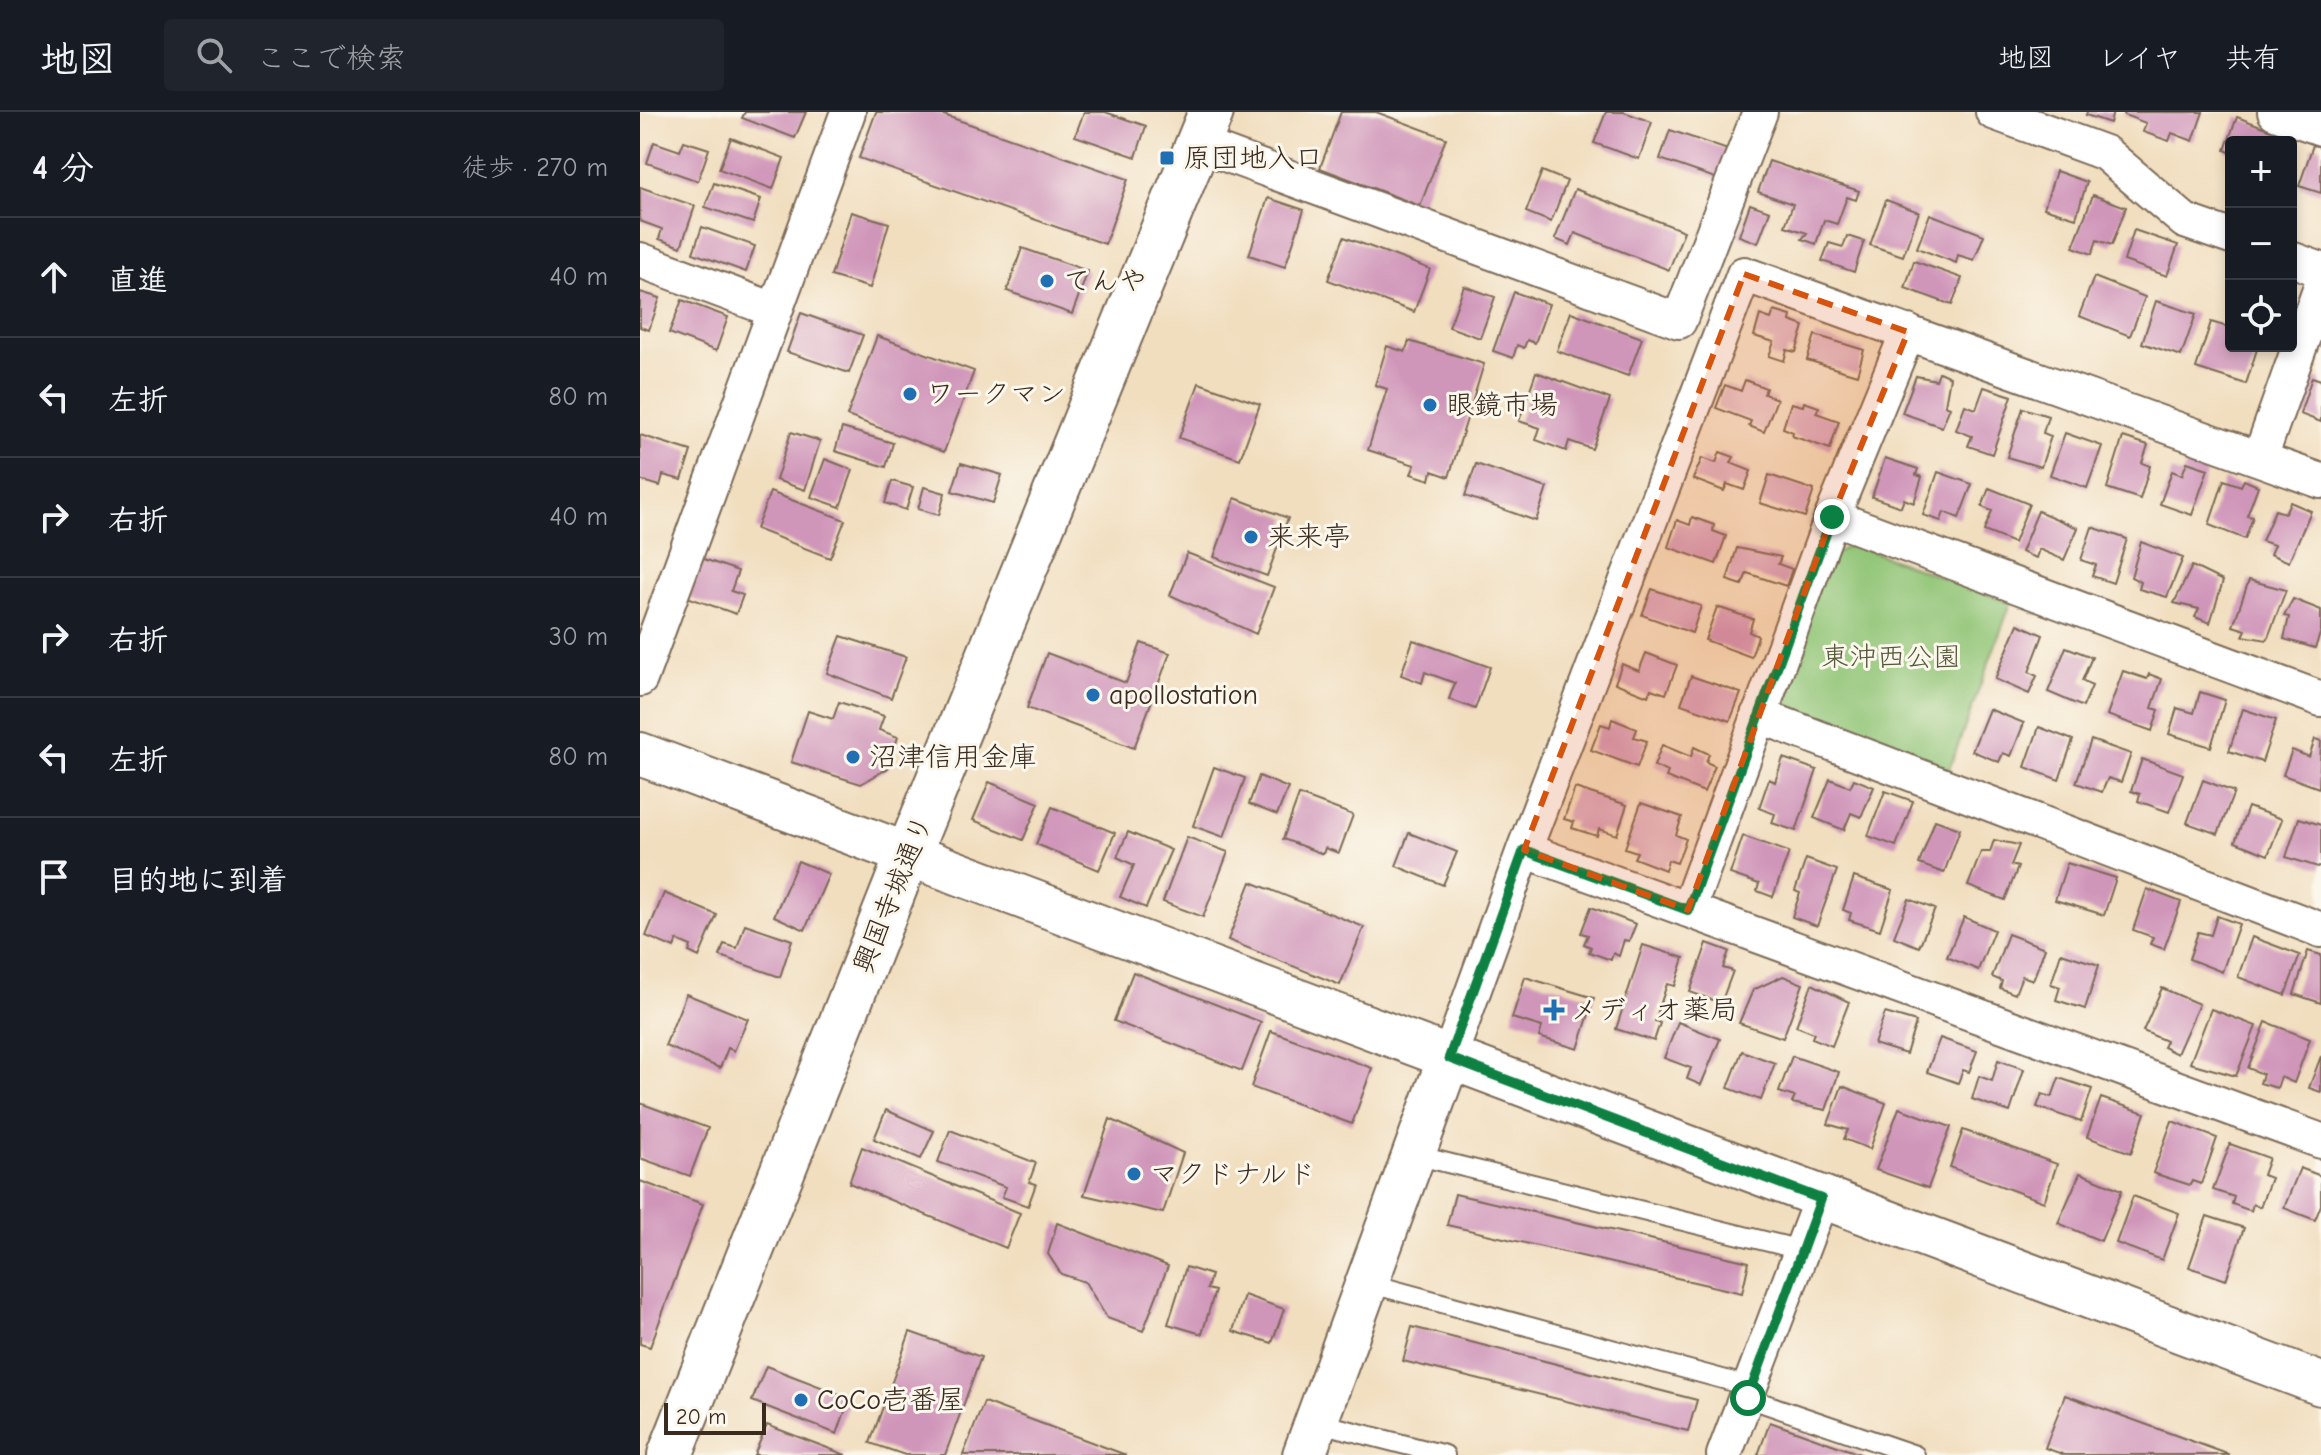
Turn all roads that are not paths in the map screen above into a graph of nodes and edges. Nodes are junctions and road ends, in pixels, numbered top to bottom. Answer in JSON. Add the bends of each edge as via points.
{"nodes":[{"id":1,"x":848,"y":112,"type":"edge"},
{"id":2,"x":1760,"y":112,"type":"edge"},
{"id":3,"x":1993,"y":112,"type":"edge"},
{"id":4,"x":2275,"y":112,"type":"edge"},
{"id":5,"x":1205,"y":128,"type":"edge"},
{"id":6,"x":2321,"y":128,"type":"edge"},
{"id":7,"x":2225,"y":235,"type":"edge"},
{"id":8,"x":640,"y":260,"type":"edge"},
{"id":9,"x":2297,"y":261,"type":"edge"},
{"id":10,"x":2321,"y":270,"type":"edge"},
{"id":11,"x":2321,"y":286,"type":"edge"},
{"id":12,"x":774,"y":310,"type":"junction"},
{"id":13,"x":1908,"y":332,"type":"junction"},
{"id":14,"x":2260,"y":458,"type":"junction"},
{"id":15,"x":2321,"y":481,"type":"edge"},
{"id":16,"x":1832,"y":517,"type":"junction"},
{"id":17,"x":640,"y":679,"type":"edge"},
{"id":18,"x":2321,"y":699,"type":"edge"},
{"id":19,"x":1758,"y":715,"type":"junction"},
{"id":20,"x":640,"y":754,"type":"edge"},
{"id":21,"x":1524,"y":850,"type":"junction"},
{"id":22,"x":907,"y":857,"type":"junction"},
{"id":23,"x":1688,"y":910,"type":"junction"},
{"id":24,"x":2321,"y":930,"type":"edge"},
{"id":25,"x":1449,"y":1058,"type":"junction"},
{"id":26,"x":2321,"y":1141,"type":"edge"},
{"id":27,"x":1415,"y":1155,"type":"junction"},
{"id":28,"x":1821,"y":1199,"type":"junction"},
{"id":29,"x":1801,"y":1250,"type":"junction"},
{"id":30,"x":1368,"y":1283,"type":"junction"},
{"id":31,"x":2321,"y":1384,"type":"edge"},
{"id":32,"x":1750,"y":1392,"type":"junction"},
{"id":33,"x":1310,"y":1438,"type":"edge"},
{"id":34,"x":670,"y":1455,"type":"edge"},
{"id":35,"x":1445,"y":1455,"type":"edge"},
{"id":36,"x":1724,"y":1455,"type":"edge"},
{"id":37,"x":1915,"y":1455,"type":"edge"}],
"edges":[{"from":1,"to":12,"type":"street"},
{"from":2,"to":5,"type":"street","via":[[1679,321]]},
{"from":3,"to":7,"type":"street","via":[[2105,153],[2185,221]]},
{"from":4,"to":6,"type":"street"},
{"from":5,"to":22,"type":"main road","name":"興国寺城通り"},
{"from":8,"to":12,"type":"street"},
{"from":9,"to":10,"type":"street"},
{"from":11,"to":14,"type":"street"},
{"from":12,"to":17,"type":"street"},
{"from":13,"to":14,"type":"street"},
{"from":13,"to":16,"type":"street"},
{"from":13,"to":21,"type":"street","via":[[1744,274]]},
{"from":14,"to":15,"type":"street"},
{"from":16,"to":18,"type":"street"},
{"from":16,"to":19,"type":"street"},
{"from":19,"to":23,"type":"street"},
{"from":19,"to":24,"type":"street"},
{"from":20,"to":22,"type":"street"},
{"from":21,"to":23,"type":"street"},
{"from":21,"to":25,"type":"street"},
{"from":22,"to":25,"type":"street"},
{"from":22,"to":34,"type":"main road","name":"興国寺城通り"},
{"from":23,"to":26,"type":"street"},
{"from":25,"to":27,"type":"street"},
{"from":25,"to":28,"type":"street"},
{"from":27,"to":29,"type":"lane"},
{"from":27,"to":30,"type":"street"},
{"from":28,"to":29,"type":"street"},
{"from":28,"to":31,"type":"street"},
{"from":29,"to":32,"type":"street"},
{"from":30,"to":32,"type":"lane"},
{"from":30,"to":33,"type":"street"},
{"from":32,"to":36,"type":"street"},
{"from":32,"to":37,"type":"lane"},
{"from":33,"to":35,"type":"lane"}]}
